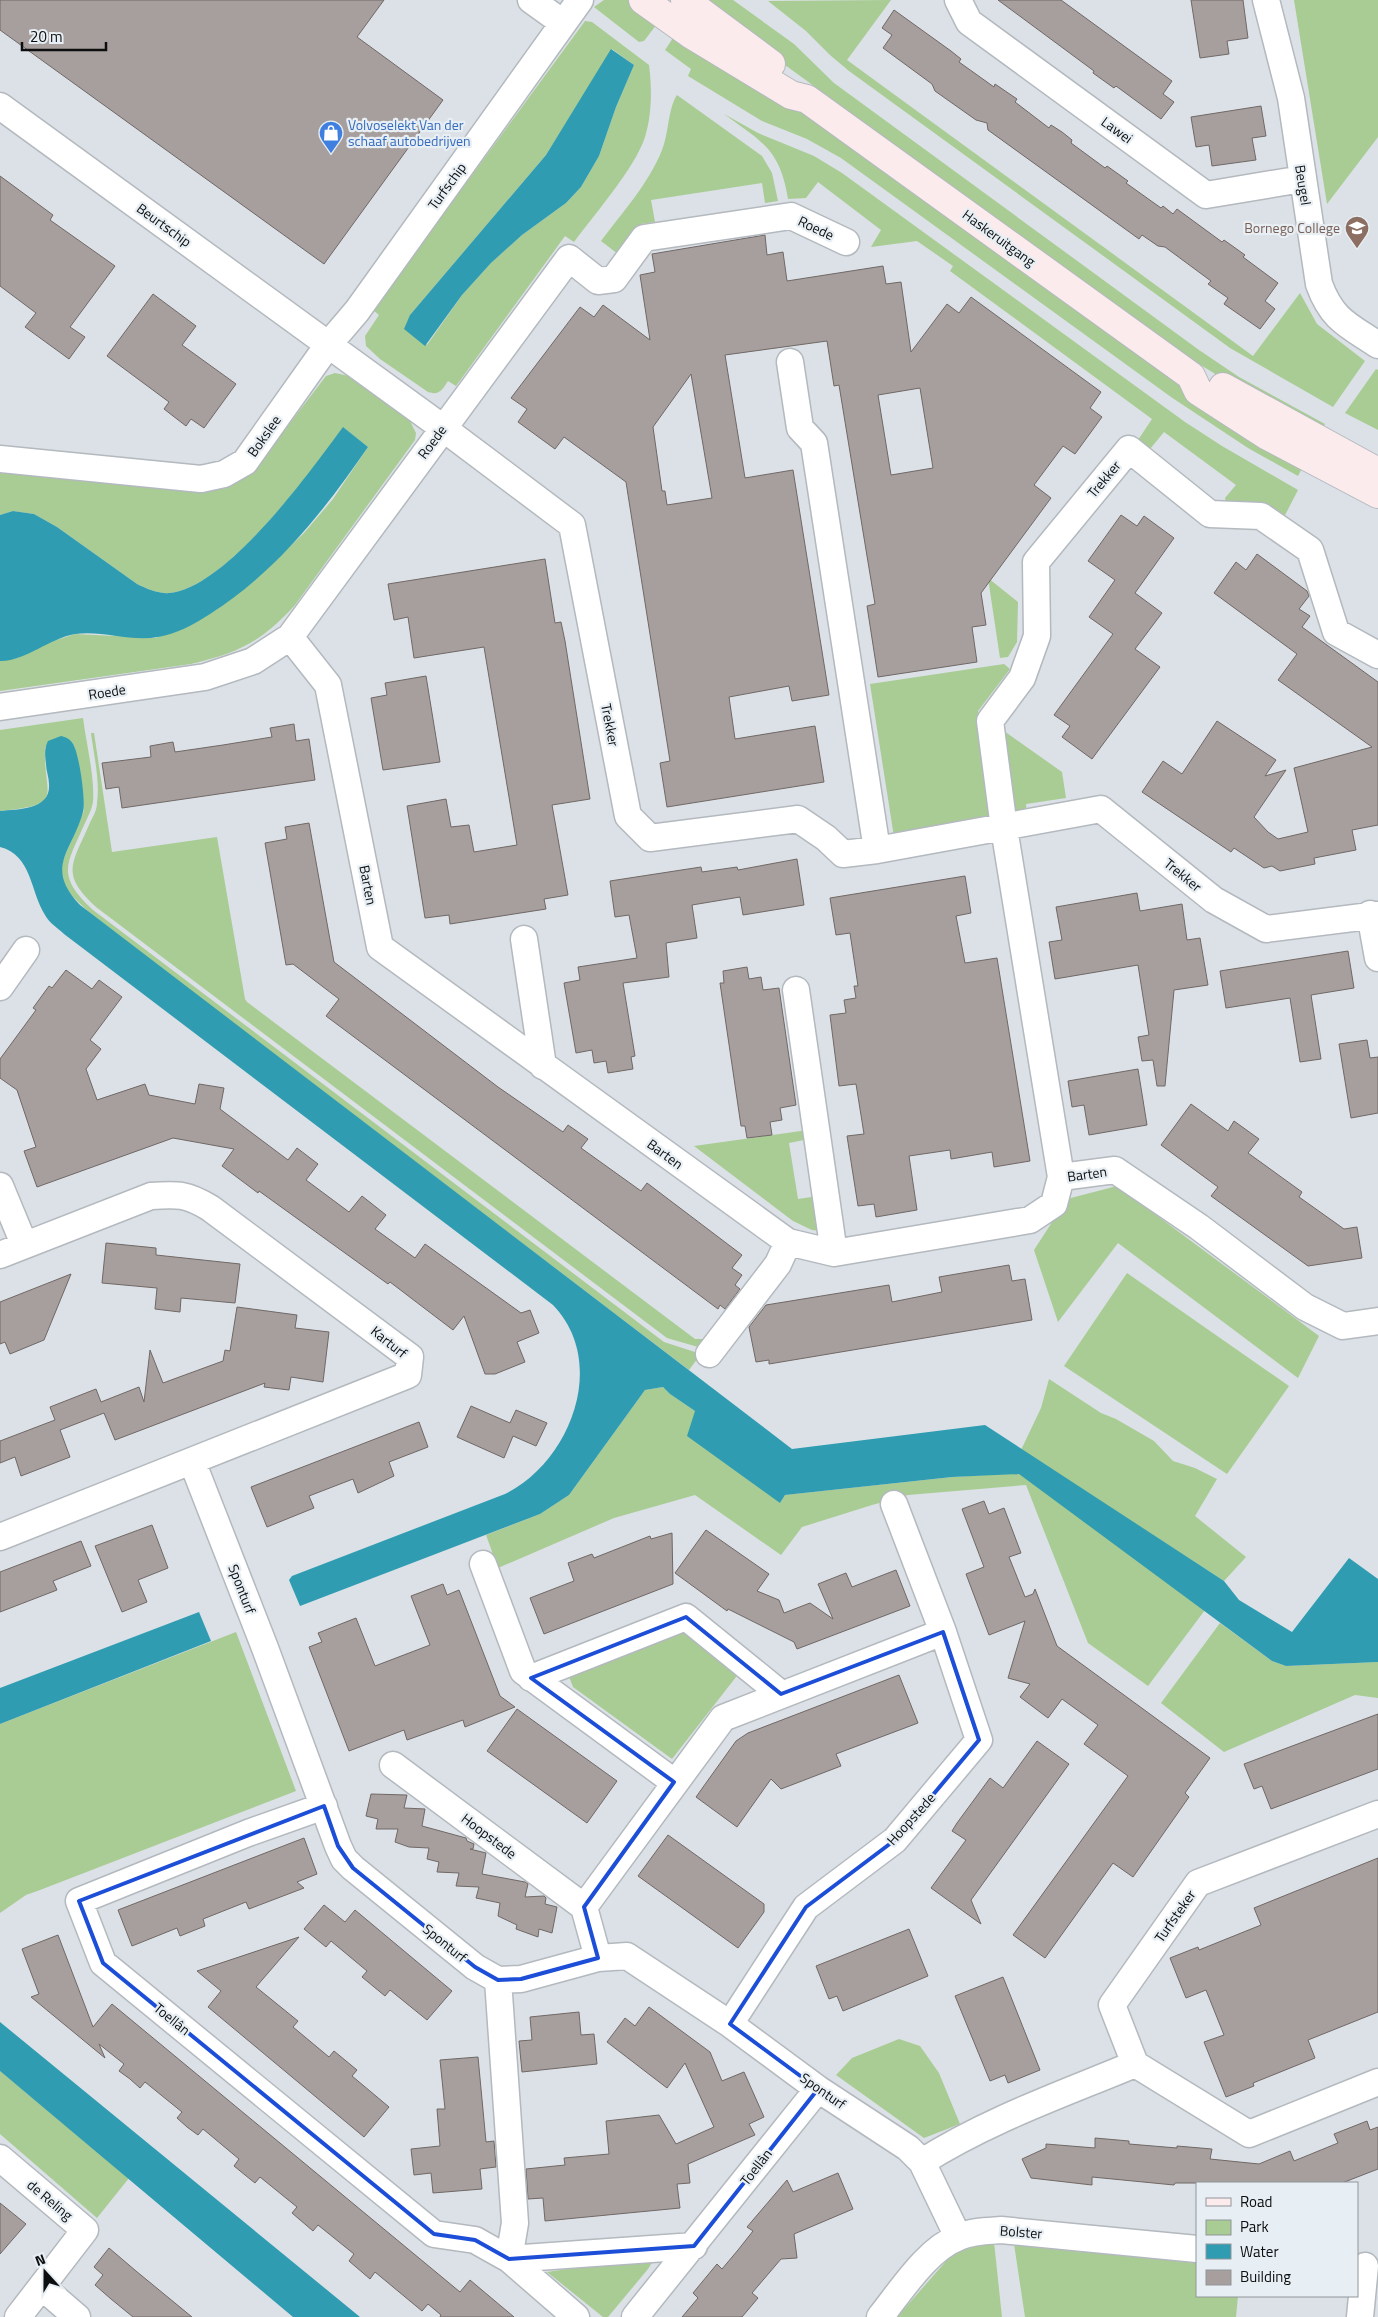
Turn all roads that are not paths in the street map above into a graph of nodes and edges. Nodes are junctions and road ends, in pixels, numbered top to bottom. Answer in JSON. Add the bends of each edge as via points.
{"nodes":[{"id":1,"x":531,"y":0,"type":"edge"},
{"id":2,"x":580,"y":0,"type":"edge"},
{"id":3,"x":643,"y":0,"type":"edge"},
{"id":4,"x":685,"y":0,"type":"edge"},
{"id":5,"x":958,"y":0,"type":"edge"},
{"id":6,"x":1266,"y":0,"type":"edge"},
{"id":7,"x":563,"y":23,"type":"junction"},
{"id":8,"x":807,"y":99,"type":"junction"},
{"id":9,"x":0,"y":106,"type":"edge"},
{"id":10,"x":1302,"y":179,"type":"junction"},
{"id":11,"x":846,"y":242,"type":"dead end"},
{"id":12,"x":328,"y":345,"type":"junction"},
{"id":13,"x":1378,"y":345,"type":"edge"},
{"id":14,"x":790,"y":362,"type":"dead end"},
{"id":15,"x":1191,"y":376,"type":"junction"},
{"id":16,"x":443,"y":428,"type":"junction"},
{"id":17,"x":0,"y":459,"type":"edge"},
{"id":18,"x":1378,"y":472,"type":"edge"},
{"id":19,"x":1378,"y":494,"type":"edge"},
{"id":20,"x":290,"y":637,"type":"junction"},
{"id":21,"x":1378,"y":655,"type":"edge"},
{"id":22,"x":0,"y":707,"type":"edge"},
{"id":23,"x":1004,"y":828,"type":"junction"},
{"id":24,"x":877,"y":850,"type":"junction"},
{"id":25,"x":1374,"y":914,"type":"edge"},
{"id":26,"x":524,"y":939,"type":"dead end"},
{"id":27,"x":26,"y":950,"type":"dead end"},
{"id":28,"x":1378,"y":958,"type":"edge"},
{"id":29,"x":0,"y":987,"type":"edge"},
{"id":30,"x":796,"y":990,"type":"dead end"},
{"id":31,"x":543,"y":1066,"type":"junction"},
{"id":32,"x":1061,"y":1177,"type":"junction"},
{"id":33,"x":0,"y":1186,"type":"edge"},
{"id":34,"x":788,"y":1242,"type":"junction"},
{"id":35,"x":24,"y":1244,"type":"junction"},
{"id":36,"x":834,"y":1253,"type":"junction"},
{"id":37,"x":0,"y":1255,"type":"edge"},
{"id":38,"x":1378,"y":1322,"type":"edge"},
{"id":39,"x":709,"y":1354,"type":"dead end"},
{"id":40,"x":192,"y":1461,"type":"junction"},
{"id":41,"x":894,"y":1504,"type":"dead end"},
{"id":42,"x":0,"y":1537,"type":"edge"},
{"id":43,"x":483,"y":1564,"type":"dead end"},
{"id":44,"x":943,"y":1632,"type":"junction"},
{"id":45,"x":531,"y":1678,"type":"junction"},
{"id":46,"x":781,"y":1694,"type":"junction"},
{"id":47,"x":393,"y":1765,"type":"dead end"},
{"id":48,"x":674,"y":1782,"type":"junction"},
{"id":49,"x":324,"y":1806,"type":"junction"},
{"id":50,"x":1378,"y":1814,"type":"edge"},
{"id":51,"x":584,"y":1907,"type":"junction"},
{"id":52,"x":598,"y":1958,"type":"junction"},
{"id":53,"x":498,"y":1980,"type":"junction"},
{"id":54,"x":730,"y":2024,"type":"junction"},
{"id":55,"x":1135,"y":2064,"type":"junction"},
{"id":56,"x":1378,"y":2082,"type":"edge"},
{"id":57,"x":818,"y":2089,"type":"junction"},
{"id":58,"x":0,"y":2158,"type":"edge"},
{"id":59,"x":922,"y":2162,"type":"junction"},
{"id":60,"x":958,"y":2237,"type":"junction"},
{"id":61,"x":694,"y":2246,"type":"junction"},
{"id":62,"x":1196,"y":2249,"type":"edge"},
{"id":63,"x":509,"y":2259,"type":"junction"},
{"id":64,"x":1367,"y":2266,"type":"edge"},
{"id":65,"x":42,"y":2287,"type":"junction"},
{"id":66,"x":18,"y":2317,"type":"edge"},
{"id":67,"x":77,"y":2317,"type":"edge"},
{"id":68,"x":576,"y":2317,"type":"edge"},
{"id":69,"x":635,"y":2317,"type":"edge"},
{"id":70,"x":880,"y":2317,"type":"edge"},
{"id":71,"x":1360,"y":2317,"type":"edge"}],
"edges":[{"from":1,"to":7,"type":"street"},
{"from":2,"to":7,"type":"street","name":"Turfschip"},
{"from":3,"to":8,"type":"main road","name":"Haskeruitgang","via":[[692,35],[792,95]]},
{"from":4,"to":8,"type":"main road","name":"Haskeruitgang","via":[[800,85]]},
{"from":5,"to":10,"type":"street","name":"Lawei","via":[[970,22],[1206,195]]},
{"from":6,"to":10,"type":"street","name":"Beugel","via":[[1290,98]]},
{"from":7,"to":12,"type":"street","name":"Turfschip","via":[[363,303]]},
{"from":8,"to":15,"type":"main road","name":"Haskeruitgang"},
{"from":9,"to":12,"type":"street","name":"Beurtschip"},
{"from":10,"to":13,"type":"street","name":"Beugel","via":[[1319,284],[1326,302],[1337,317]]},
{"from":11,"to":16,"type":"street","name":"Roede","via":[[791,216],[644,238],[614,279],[598,281],[568,258]]},
{"from":12,"to":16,"type":"street"},
{"from":12,"to":17,"type":"street","name":"Bokslee","via":[[245,462],[224,474],[201,479]]},
{"from":14,"to":24,"type":"street","via":[[800,428],[814,443]]},
{"from":15,"to":18,"type":"main road","name":"Haskeruitgang","via":[[1208,378]]},
{"from":15,"to":19,"type":"main road","name":"Haskeruitgang","via":[[1198,391],[1258,430]]},
{"from":16,"to":20,"type":"street","name":"Roede"},
{"from":16,"to":24,"type":"street","name":"Trekker","via":[[572,525],[628,816],[650,838],[798,819],[843,854]]},
{"from":20,"to":22,"type":"street","name":"Roede","via":[[253,661],[205,677]]},
{"from":20,"to":31,"type":"street","name":"Barten","via":[[328,685],[380,946]]},
{"from":21,"to":23,"type":"street","name":"Trekker","via":[[1336,632],[1310,550],[1261,516],[1210,514],[1129,449],[1036,562],[1037,636],[1022,678],[990,721]]},
{"from":23,"to":24,"type":"street","name":"Trekker"},
{"from":23,"to":25,"type":"street","name":"Trekker","via":[[1101,809],[1214,900],[1266,929]]},
{"from":23,"to":32,"type":"street","name":"Trekker"},
{"from":25,"to":28,"type":"street","name":"Trekker"},
{"from":26,"to":31,"type":"street"},
{"from":27,"to":29,"type":"street"},
{"from":30,"to":36,"type":"street"},
{"from":31,"to":34,"type":"street","name":"Barten"},
{"from":32,"to":36,"type":"street","name":"Barten","via":[[1054,1204],[1030,1220]]},
{"from":32,"to":38,"type":"street","name":"Barten","via":[[1116,1170],[1199,1227],[1305,1308],[1343,1326]]},
{"from":33,"to":35,"type":"street"},
{"from":34,"to":36,"type":"street","name":"Barten"},
{"from":34,"to":39,"type":"street","via":[[778,1264]]},
{"from":35,"to":37,"type":"street","name":"Karturf"},
{"from":35,"to":40,"type":"street","name":"Karturf","via":[[151,1196],[191,1196],[410,1357],[408,1375]]},
{"from":40,"to":42,"type":"street","name":"Karturf"},
{"from":40,"to":49,"type":"street","name":"Sponturf"},
{"from":41,"to":44,"type":"street","name":"Hoopstede"},
{"from":43,"to":45,"type":"street","via":[[523,1671]]},
{"from":44,"to":46,"type":"street"},
{"from":44,"to":54,"type":"street","name":"Hoopstede","via":[[979,1740],[895,1840],[806,1907]]},
{"from":45,"to":46,"type":"street","via":[[686,1617]]},
{"from":45,"to":48,"type":"street"},
{"from":46,"to":48,"type":"street","via":[[723,1718]]},
{"from":47,"to":51,"type":"street","name":"Hoopstede"},
{"from":48,"to":51,"type":"street"},
{"from":49,"to":53,"type":"street","name":"Sponturf","via":[[338,1846],[352,1868],[475,1967]]},
{"from":49,"to":63,"type":"street","name":"Toellân","via":[[79,1900],[102,1963],[434,2234],[475,2240]]},
{"from":50,"to":55,"type":"street","name":"Turfsteker","via":[[1198,1883],[1112,2005]]},
{"from":51,"to":52,"type":"street"},
{"from":52,"to":53,"type":"street","name":"Sponturf","via":[[521,1979]]},
{"from":52,"to":54,"type":"street","name":"Sponturf","via":[[626,1956]]},
{"from":53,"to":63,"type":"street","via":[[515,2224]]},
{"from":54,"to":57,"type":"street","name":"Sponturf"},
{"from":55,"to":56,"type":"street","via":[[1249,2134]]},
{"from":55,"to":59,"type":"street","via":[[1024,2109],[948,2145]]},
{"from":57,"to":59,"type":"street","name":"Sponturf","via":[[908,2148]]},
{"from":57,"to":61,"type":"street","name":"Toellân"},
{"from":58,"to":65,"type":"street","name":"de Reling","via":[[85,2230]]},
{"from":59,"to":60,"type":"street"},
{"from":60,"to":62,"type":"street","name":"Bolster","via":[[978,2231],[1001,2230]]},
{"from":60,"to":70,"type":"street","name":"Bolster","via":[[933,2252]]},
{"from":61,"to":63,"type":"street"},
{"from":61,"to":69,"type":"street","name":"Toellân"},
{"from":63,"to":68,"type":"street","name":"Toellân"},
{"from":64,"to":71,"type":"street"},
{"from":65,"to":66,"type":"street","name":"de Reling"},
{"from":65,"to":67,"type":"street"}]}
